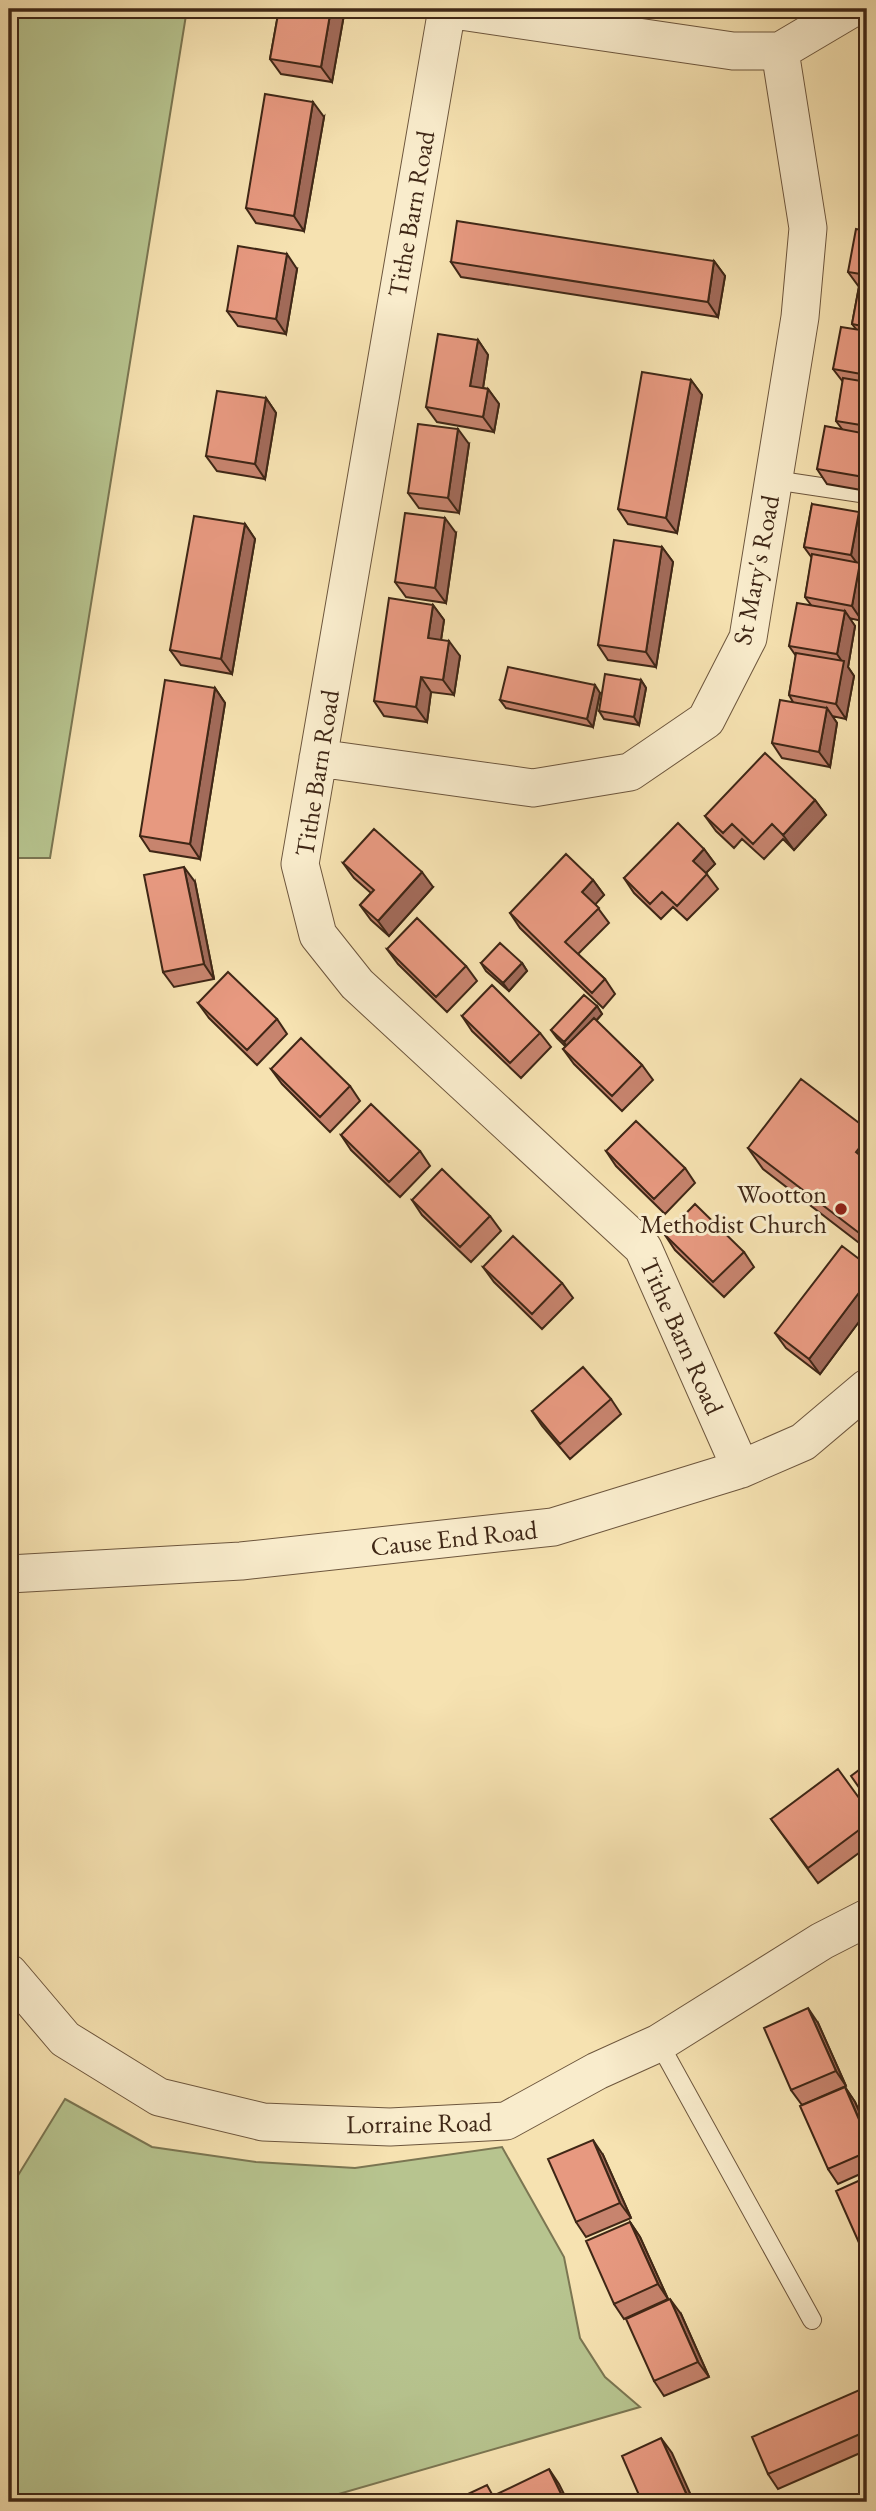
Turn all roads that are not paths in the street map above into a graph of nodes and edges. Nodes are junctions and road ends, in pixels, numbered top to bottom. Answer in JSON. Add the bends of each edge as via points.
{"nodes":[{"id":1,"x":447,"y":9,"type":"edge"},
{"id":2,"x":852,"y":9,"type":"edge"},
{"id":3,"x":780,"y":51,"type":"junction"},
{"id":4,"x":774,"y":480,"type":"junction"},
{"id":5,"x":867,"y":494,"type":"edge"},
{"id":6,"x":318,"y":758,"type":"junction"},
{"id":7,"x":867,"y":1388,"type":"edge"},
{"id":8,"x":741,"y":1469,"type":"junction"},
{"id":9,"x":9,"y":1574,"type":"edge"},
{"id":10,"x":867,"y":1918,"type":"edge"},
{"id":11,"x":9,"y":1973,"type":"edge"},
{"id":12,"x":659,"y":2043,"type":"junction"},
{"id":13,"x":811,"y":2320,"type":"dead end"}],
"edges":[{"from":1,"to":3,"type":"street","via":[[733,51]]},
{"from":1,"to":6,"type":"street","name":"Tithe Barn Road"},
{"from":2,"to":3,"type":"street"},
{"from":3,"to":4,"type":"street","name":"St Mary's Road","via":[[808,228],[800,317]]},
{"from":4,"to":5,"type":"lane"},
{"from":4,"to":6,"type":"street","name":"St Mary's Road","via":[[748,638],[706,720],[630,772],[533,788]]},
{"from":6,"to":8,"type":"street","name":"Tithe Barn Road","via":[[300,864],[318,935],[357,984],[643,1248]]},
{"from":7,"to":8,"type":"street","name":"Cause End Road","via":[[803,1442]]},
{"from":8,"to":9,"type":"street","name":"Cause End Road","via":[[553,1527],[241,1561]]},
{"from":10,"to":12,"type":"street","name":"Lorraine Road"},
{"from":11,"to":12,"type":"street","name":"Lorraine Road","via":[[65,2039],[159,2097],[263,2122],[390,2127],[506,2121]]},
{"from":12,"to":13,"type":"lane"}]}
